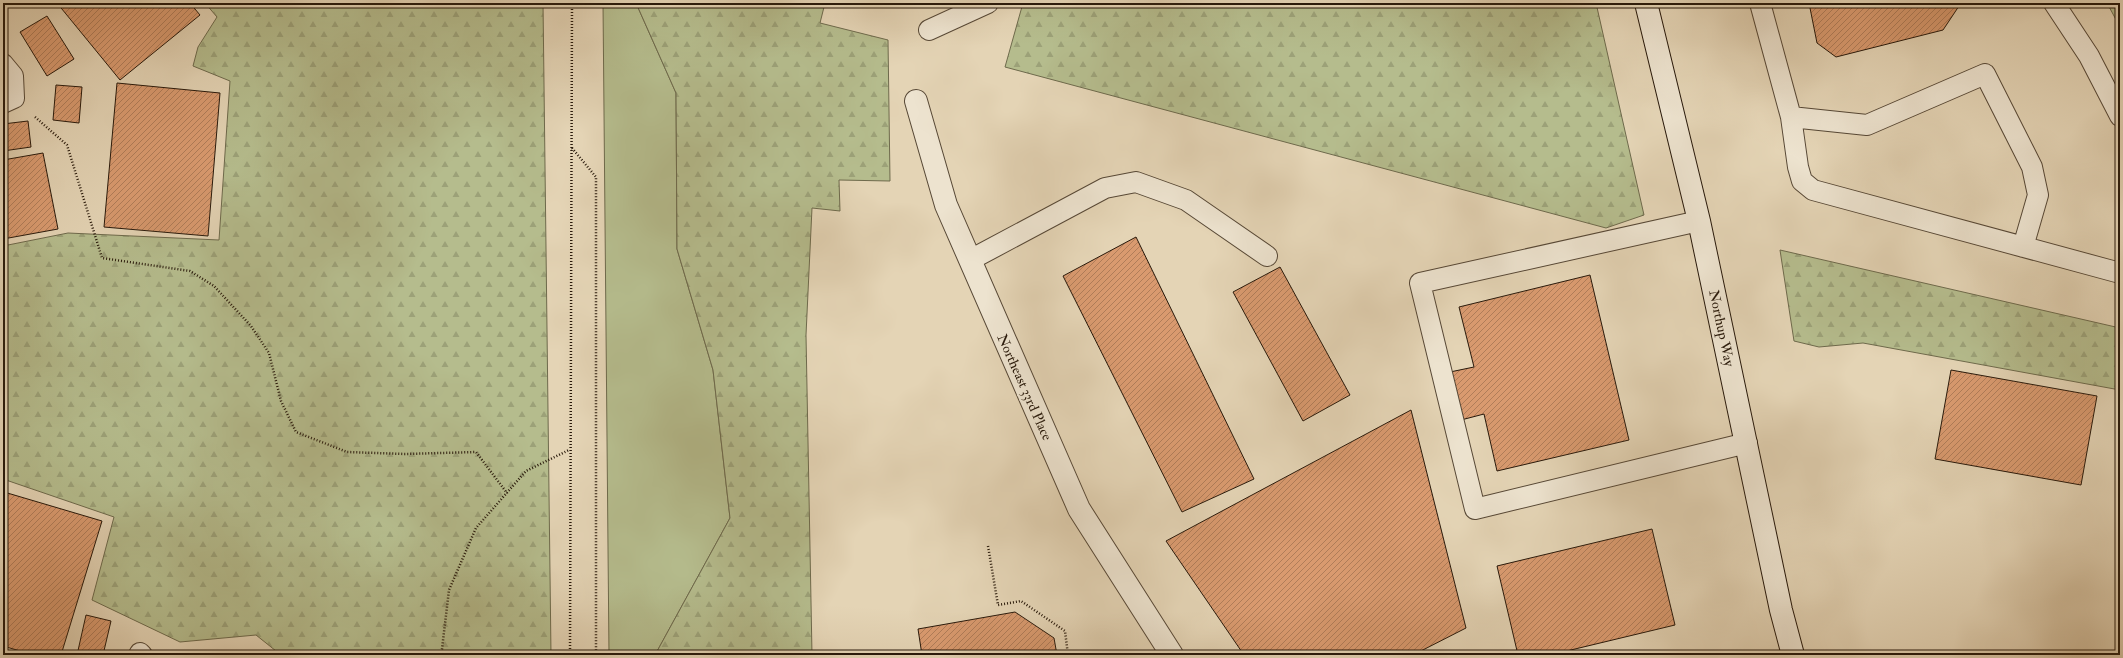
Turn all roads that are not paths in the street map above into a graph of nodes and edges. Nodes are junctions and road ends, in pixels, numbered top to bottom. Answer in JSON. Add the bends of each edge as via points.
{"nodes":[{"id":1,"x":988,"y":3,"type":"edge"},
{"id":2,"x":1646,"y":3,"type":"edge"},
{"id":3,"x":1760,"y":3,"type":"edge"},
{"id":4,"x":2054,"y":3,"type":"edge"},
{"id":5,"x":929,"y":30,"type":"dead end"},
{"id":6,"x":3,"y":64,"type":"edge"},
{"id":7,"x":9,"y":100,"type":"edge"},
{"id":8,"x":916,"y":101,"type":"dead end"},
{"id":9,"x":2120,"y":116,"type":"edge"},
{"id":10,"x":1791,"y":117,"type":"junction"},
{"id":11,"x":1699,"y":221,"type":"junction"},
{"id":12,"x":2023,"y":247,"type":"junction"},
{"id":13,"x":1267,"y":256,"type":"dead end"},
{"id":14,"x":970,"y":260,"type":"junction"},
{"id":15,"x":2120,"y":273,"type":"edge"},
{"id":16,"x":1746,"y":443,"type":"junction"},
{"id":17,"x":1172,"y":655,"type":"edge"},
{"id":18,"x":1792,"y":655,"type":"edge"}],
"edges":[{"from":1,"to":5,"type":"lane"},
{"from":2,"to":11,"type":"main road","name":"Northup Way"},
{"from":3,"to":10,"type":"lane"},
{"from":4,"to":9,"type":"lane","via":[[2089,56]]},
{"from":6,"to":7,"type":"lane","via":[[12,76]]},
{"from":8,"to":14,"type":"main road","name":"Northeast 33rd Place","via":[[946,205]]},
{"from":10,"to":12,"type":"lane","via":[[1802,181],[1814,190]]},
{"from":10,"to":12,"type":"lane","via":[[1867,125],[1985,74],[2032,167],[2038,194]]},
{"from":11,"to":16,"type":"main road","name":"Northup Way"},
{"from":11,"to":16,"type":"lane","via":[[1420,284],[1475,509]]},
{"from":12,"to":15,"type":"lane"},
{"from":13,"to":14,"type":"lane","via":[[1186,200],[1136,182],[1105,188]]},
{"from":14,"to":17,"type":"main road","name":"Northeast 33rd Place","via":[[1079,509]]},
{"from":16,"to":18,"type":"main road","name":"Northup Way"}]}
